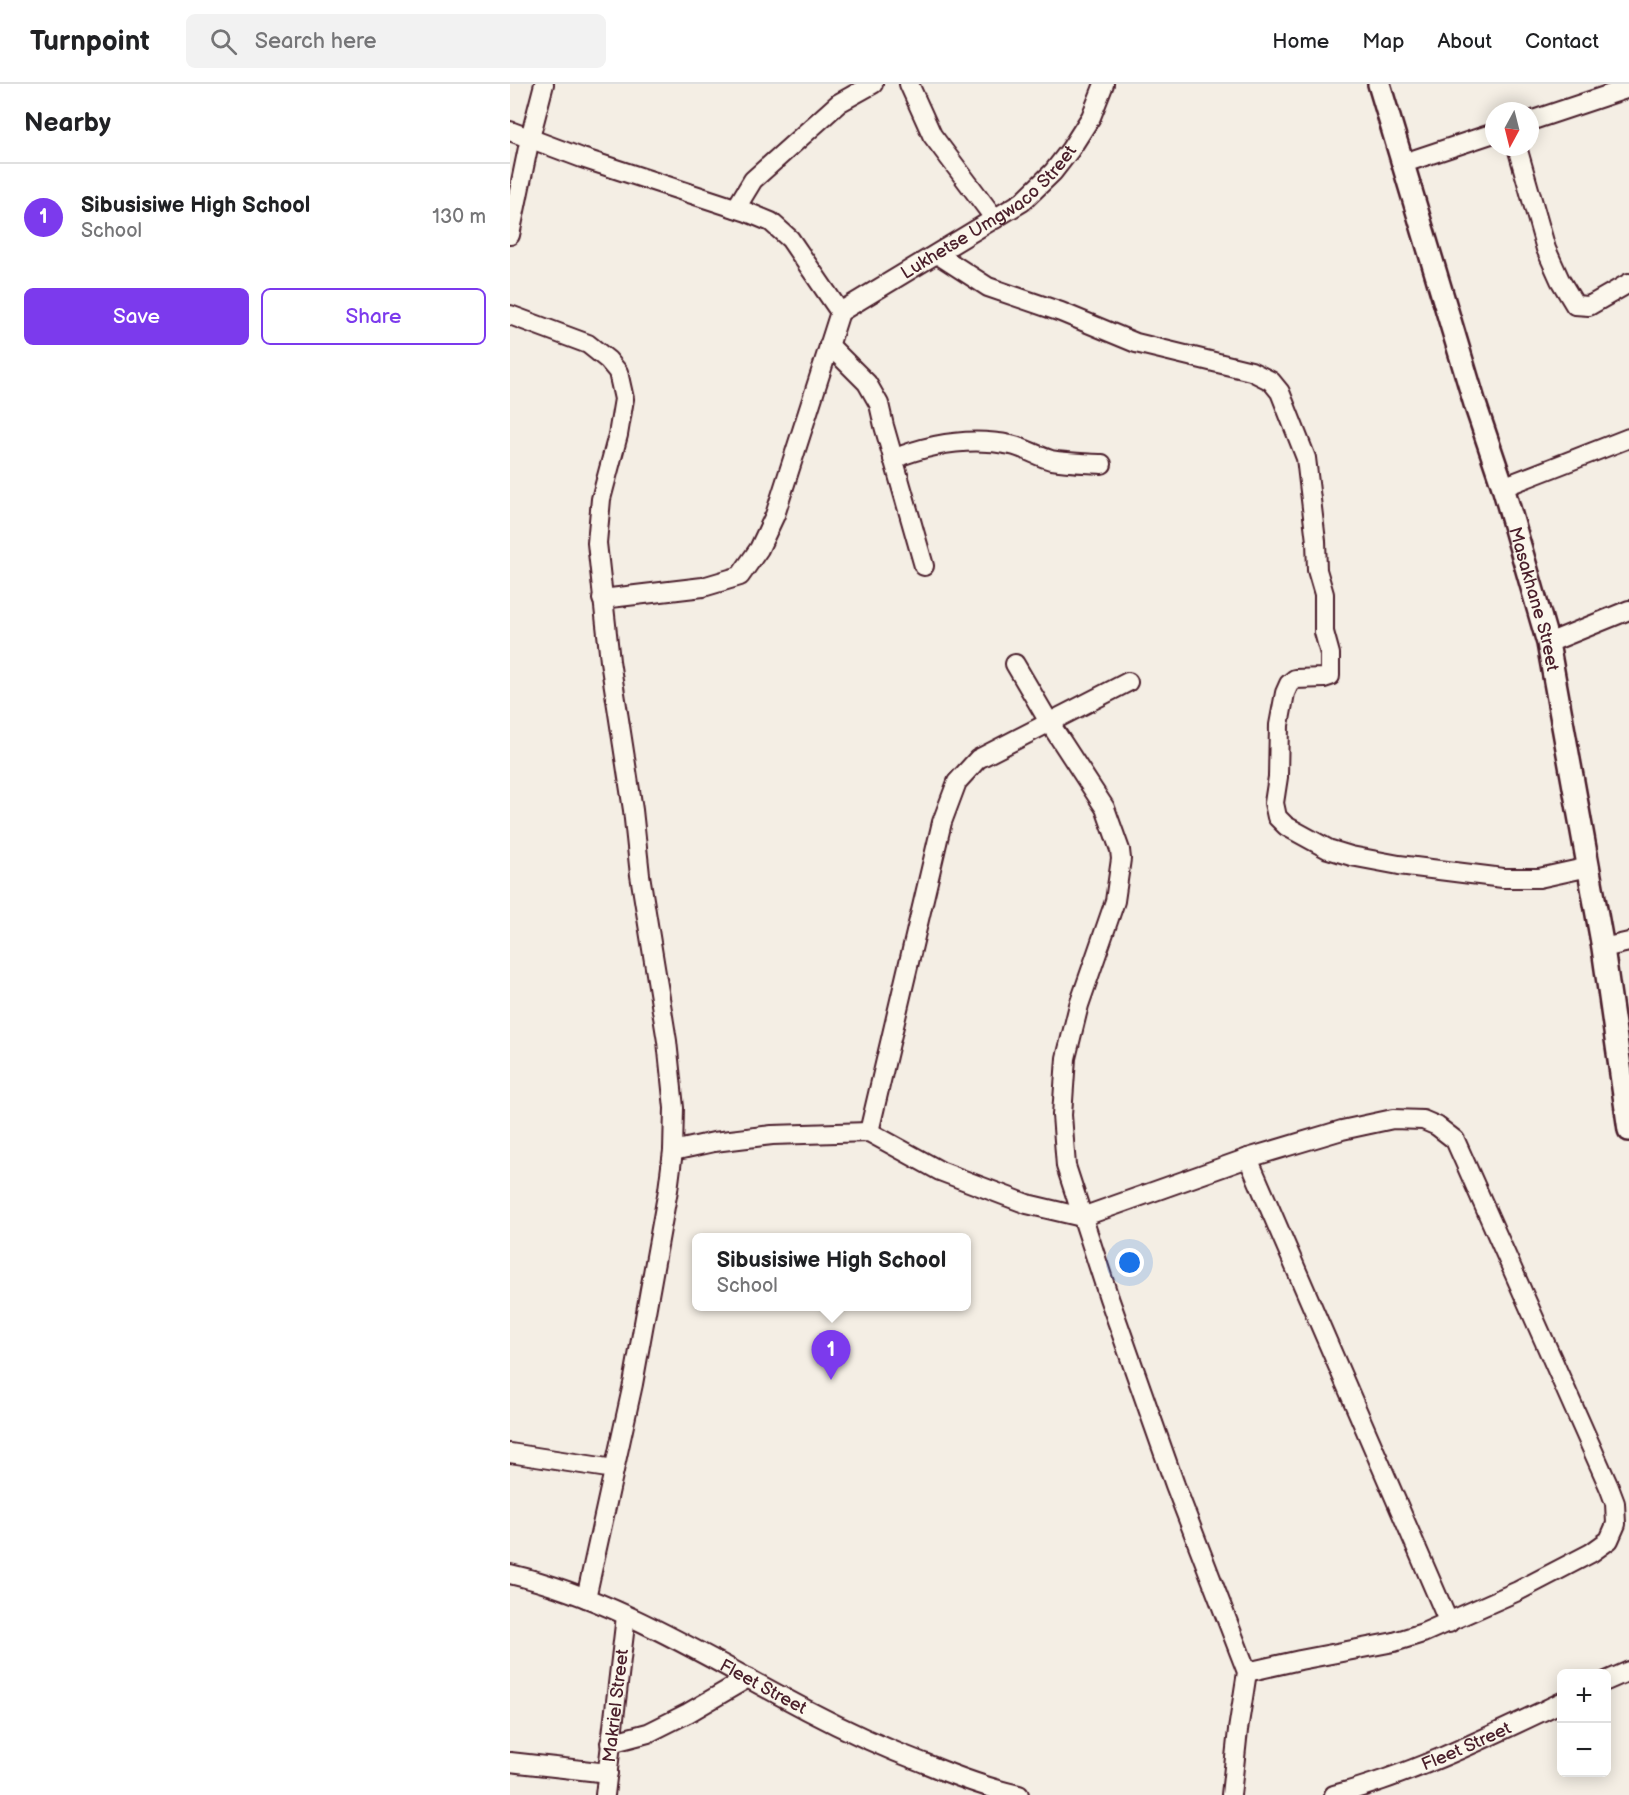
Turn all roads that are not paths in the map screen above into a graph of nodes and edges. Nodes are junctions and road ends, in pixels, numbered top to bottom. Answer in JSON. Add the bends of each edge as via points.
{"nodes":[{"id":1,"x":544,"y":84,"type":"edge"},
{"id":2,"x":873,"y":84,"type":"edge"},
{"id":3,"x":909,"y":84,"type":"edge"},
{"id":4,"x":1104,"y":84,"type":"edge"},
{"id":5,"x":1379,"y":84,"type":"edge"},
{"id":6,"x":1629,"y":88,"type":"edge"},
{"id":7,"x":1539,"y":118,"type":"edge"},
{"id":8,"x":510,"y":131,"type":"edge"},
{"id":9,"x":1485,"y":136,"type":"edge"},
{"id":10,"x":530,"y":138,"type":"junction"},
{"id":11,"x":1520,"y":156,"type":"edge"},
{"id":12,"x":1404,"y":163,"type":"junction"},
{"id":13,"x":736,"y":208,"type":"junction"},
{"id":14,"x":995,"y":219,"type":"junction"},
{"id":15,"x":510,"y":235,"type":"edge"},
{"id":16,"x":937,"y":254,"type":"junction"},
{"id":17,"x":1629,"y":283,"type":"edge"},
{"id":18,"x":840,"y":312,"type":"junction"},
{"id":19,"x":510,"y":315,"type":"edge"},
{"id":20,"x":829,"y":345,"type":"junction"},
{"id":21,"x":1629,"y":438,"type":"edge"},
{"id":22,"x":893,"y":459,"type":"junction"},
{"id":23,"x":1102,"y":464,"type":"dead end"},
{"id":24,"x":1503,"y":487,"type":"junction"},
{"id":25,"x":924,"y":567,"type":"dead end"},
{"id":26,"x":602,"y":599,"type":"junction"},
{"id":27,"x":1629,"y":610,"type":"edge"},
{"id":28,"x":1548,"y":643,"type":"junction"},
{"id":29,"x":1015,"y":664,"type":"dead end"},
{"id":30,"x":1128,"y":682,"type":"dead end"},
{"id":31,"x":1049,"y":722,"type":"junction"},
{"id":32,"x":1589,"y":867,"type":"junction"},
{"id":33,"x":1629,"y":942,"type":"edge"},
{"id":34,"x":1603,"y":948,"type":"junction"},
{"id":35,"x":1629,"y":1130,"type":"edge"},
{"id":36,"x":869,"y":1132,"type":"junction"},
{"id":37,"x":673,"y":1151,"type":"junction"},
{"id":38,"x":1248,"y":1158,"type":"junction"},
{"id":39,"x":1082,"y":1217,"type":"junction"},
{"id":40,"x":510,"y":1453,"type":"edge"},
{"id":41,"x":614,"y":1469,"type":"junction"},
{"id":42,"x":510,"y":1574,"type":"edge"},
{"id":43,"x":586,"y":1598,"type":"junction"},
{"id":44,"x":626,"y":1616,"type":"junction"},
{"id":45,"x":1449,"y":1623,"type":"junction"},
{"id":46,"x":1629,"y":1671,"type":"edge"},
{"id":47,"x":1247,"y":1672,"type":"junction"},
{"id":48,"x":748,"y":1678,"type":"junction"},
{"id":49,"x":1611,"y":1679,"type":"edge"},
{"id":50,"x":1557,"y":1704,"type":"edge"},
{"id":51,"x":610,"y":1743,"type":"junction"},
{"id":52,"x":510,"y":1762,"type":"edge"},
{"id":53,"x":608,"y":1773,"type":"junction"},
{"id":54,"x":605,"y":1795,"type":"edge"},
{"id":55,"x":1018,"y":1795,"type":"edge"},
{"id":56,"x":1231,"y":1795,"type":"edge"},
{"id":57,"x":1334,"y":1795,"type":"edge"}],
"edges":[{"from":1,"to":10,"type":"street"},
{"from":2,"to":13,"type":"street","via":[[838,103],[753,180]]},
{"from":3,"to":14,"type":"street","via":[[932,135]]},
{"from":4,"to":14,"type":"street","name":"Lukhetse Umgwaco Street","via":[[1091,117],[1053,172],[1022,202]]},
{"from":5,"to":12,"type":"street","name":"Masakhane Street"},
{"from":6,"to":7,"type":"street"},
{"from":8,"to":10,"type":"street"},
{"from":9,"to":12,"type":"street"},
{"from":10,"to":13,"type":"street"},
{"from":10,"to":15,"type":"street"},
{"from":11,"to":17,"type":"street","via":[[1546,249],[1575,305],[1589,306]]},
{"from":12,"to":24,"type":"street","name":"Masakhane Street","via":[[1450,325]]},
{"from":13,"to":18,"type":"street","via":[[771,222],[790,239]]},
{"from":14,"to":16,"type":"street","name":"Lukhetse Umgwaco Street"},
{"from":16,"to":18,"type":"street","name":"Lukhetse Umgwaco Street"},
{"from":16,"to":32,"type":"street","via":[[988,287],[1136,343],[1251,371],[1271,381],[1280,392],[1306,458],[1317,570],[1324,594],[1330,676],[1295,679],[1285,693],[1279,725],[1274,803],[1277,817],[1328,849],[1390,864],[1503,878],[1539,878]]},
{"from":18,"to":20,"type":"street"},
{"from":19,"to":26,"type":"street","via":[[588,344],[618,372],[624,399],[601,499],[597,543]]},
{"from":20,"to":22,"type":"street","via":[[867,383],[879,404]]},
{"from":20,"to":26,"type":"street","via":[[775,516],[740,576],[703,587]]},
{"from":21,"to":24,"type":"street"},
{"from":22,"to":23,"type":"street","via":[[928,447],[974,441],[1012,445],[1051,460]]},
{"from":22,"to":25,"type":"street"},
{"from":24,"to":28,"type":"street","name":"Masakhane Street"},
{"from":26,"to":37,"type":"street","via":[[667,1041],[674,1108]]},
{"from":27,"to":28,"type":"street"},
{"from":28,"to":32,"type":"street","name":"Masakhane Street"},
{"from":29,"to":31,"type":"street"},
{"from":30,"to":31,"type":"street"},
{"from":31,"to":36,"type":"street","via":[[978,759],[957,782],[942,822]]},
{"from":31,"to":39,"type":"street","via":[[1105,808],[1121,859],[1115,901],[1079,1005],[1066,1058],[1062,1115],[1066,1166]]},
{"from":32,"to":34,"type":"street","name":"Masakhane Street"},
{"from":33,"to":34,"type":"street"},
{"from":34,"to":35,"type":"street","name":"Masakhane Street"},
{"from":36,"to":37,"type":"street","via":[[772,1135]]},
{"from":36,"to":39,"type":"street","via":[[940,1171],[1027,1204]]},
{"from":37,"to":41,"type":"street","via":[[633,1384]]},
{"from":38,"to":39,"type":"street"},
{"from":38,"to":45,"type":"street"},
{"from":38,"to":45,"type":"street","via":[[1393,1119],[1423,1120],[1455,1140],[1609,1487],[1616,1524],[1609,1540],[1518,1591]]},
{"from":39,"to":47,"type":"street","via":[[1179,1495]]},
{"from":40,"to":41,"type":"street"},
{"from":41,"to":43,"type":"street"},
{"from":42,"to":43,"type":"street","name":"Fleet Street"},
{"from":43,"to":44,"type":"street","name":"Fleet Street"},
{"from":44,"to":48,"type":"street","name":"Fleet Street"},
{"from":44,"to":51,"type":"street","name":"Makriel Street"},
{"from":45,"to":47,"type":"street","via":[[1394,1642]]},
{"from":46,"to":49,"type":"street"},
{"from":47,"to":56,"type":"street"},
{"from":48,"to":51,"type":"street","via":[[648,1733]]},
{"from":48,"to":55,"type":"street","name":"Fleet Street","via":[[891,1750],[986,1787]]},
{"from":50,"to":57,"type":"street","name":"Fleet Street","via":[[1409,1770]]},
{"from":51,"to":53,"type":"street","name":"Makriel Street"},
{"from":52,"to":53,"type":"street"},
{"from":53,"to":54,"type":"street","name":"Makriel Street"}]}
